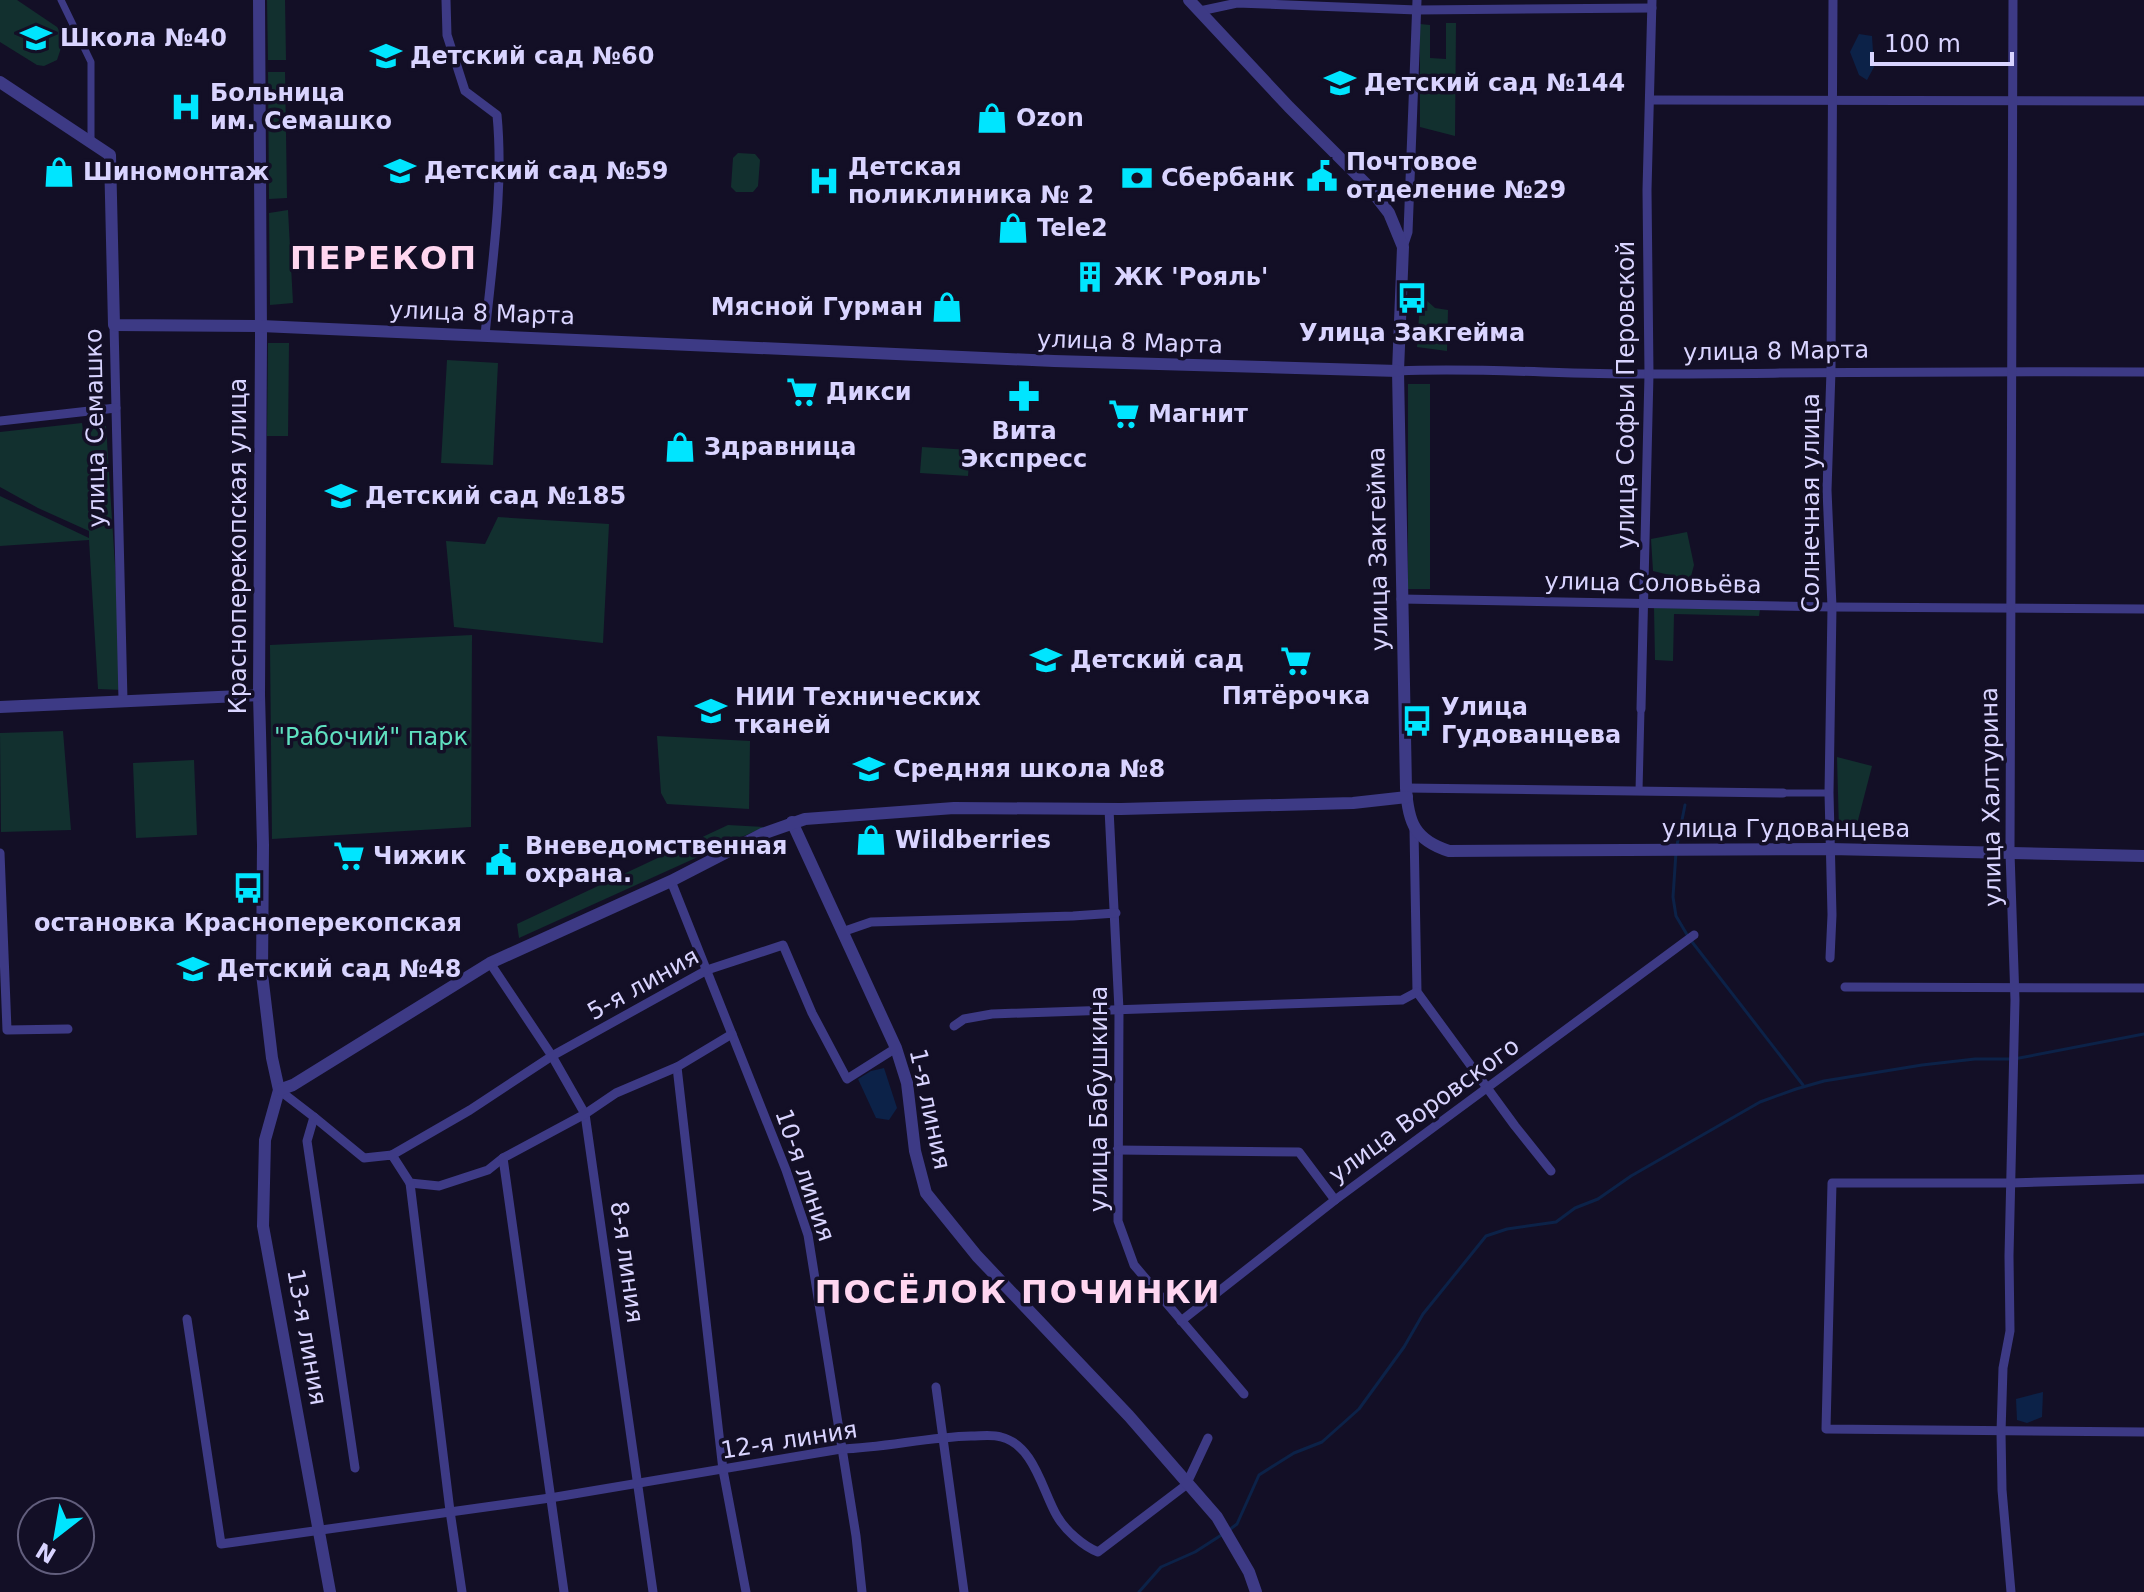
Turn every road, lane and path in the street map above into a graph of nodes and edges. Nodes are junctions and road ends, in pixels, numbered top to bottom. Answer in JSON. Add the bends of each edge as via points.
{"nodes":[{"id":1,"x":61,"y":0,"type":"edge"},
{"id":2,"x":259,"y":0,"type":"edge"},
{"id":3,"x":446,"y":0,"type":"edge"},
{"id":4,"x":1189,"y":0,"type":"edge"},
{"id":5,"x":1833,"y":0,"type":"edge"},
{"id":6,"x":2013,"y":0,"type":"edge"},
{"id":7,"x":1652,"y":4,"type":"edge"},
{"id":8,"x":1417,"y":5,"type":"edge"},
{"id":9,"x":1200,"y":11,"type":"junction"},
{"id":10,"x":0,"y":82,"type":"edge"},
{"id":11,"x":1650,"y":100,"type":"junction"},
{"id":12,"x":1832,"y":100,"type":"junction"},
{"id":13,"x":2011,"y":100,"type":"junction"},
{"id":14,"x":2144,"y":101,"type":"edge"},
{"id":15,"x":91,"y":142,"type":"junction"},
{"id":16,"x":1403,"y":247,"type":"junction"},
{"id":17,"x":114,"y":325,"type":"junction"},
{"id":18,"x":261,"y":326,"type":"junction"},
{"id":19,"x":485,"y":335,"type":"junction"},
{"id":20,"x":1398,"y":371,"type":"junction"},
{"id":21,"x":1831,"y":371,"type":"junction"},
{"id":22,"x":2012,"y":371,"type":"junction"},
{"id":23,"x":2144,"y":372,"type":"edge"},
{"id":24,"x":1649,"y":374,"type":"junction"},
{"id":25,"x":116,"y":408,"type":"junction"},
{"id":26,"x":0,"y":421,"type":"edge"},
{"id":27,"x":1401,"y":599,"type":"junction"},
{"id":28,"x":1645,"y":603,"type":"junction"},
{"id":29,"x":1832,"y":607,"type":"junction"},
{"id":30,"x":2010,"y":608,"type":"junction"},
{"id":31,"x":2144,"y":609,"type":"edge"},
{"id":32,"x":259,"y":695,"type":"junction"},
{"id":33,"x":123,"y":700,"type":"junction"},
{"id":34,"x":0,"y":707,"type":"edge"},
{"id":35,"x":1641,"y":709,"type":"joint"},
{"id":36,"x":1639,"y":791,"type":"junction"},
{"id":37,"x":1407,"y":792,"type":"junction"},
{"id":38,"x":1783,"y":793,"type":"joint"},
{"id":39,"x":1829,"y":793,"type":"junction"},
{"id":40,"x":1109,"y":809,"type":"junction"},
{"id":41,"x":792,"y":822,"type":"junction"},
{"id":42,"x":1414,"y":830,"type":"junction"},
{"id":43,"x":1830,"y":849,"type":"junction"},
{"id":44,"x":0,"y":853,"type":"edge"},
{"id":45,"x":2010,"y":853,"type":"junction"},
{"id":46,"x":2144,"y":856,"type":"edge"},
{"id":47,"x":671,"y":881,"type":"junction"},
{"id":48,"x":1116,"y":913,"type":"junction"},
{"id":49,"x":842,"y":932,"type":"junction"},
{"id":50,"x":1694,"y":935,"type":"dead end"},
{"id":51,"x":1830,"y":958,"type":"dead end"},
{"id":52,"x":490,"y":963,"type":"junction"},
{"id":53,"x":707,"y":970,"type":"junction"},
{"id":54,"x":1845,"y":987,"type":"dead end"},
{"id":55,"x":2015,"y":988,"type":"junction"},
{"id":56,"x":2144,"y":988,"type":"edge"},
{"id":57,"x":1417,"y":992,"type":"junction"},
{"id":58,"x":1119,"y":1010,"type":"junction"},
{"id":59,"x":954,"y":1026,"type":"dead end"},
{"id":60,"x":68,"y":1029,"type":"dead end"},
{"id":61,"x":732,"y":1034,"type":"junction"},
{"id":62,"x":896,"y":1048,"type":"junction"},
{"id":63,"x":552,"y":1056,"type":"junction"},
{"id":64,"x":677,"y":1067,"type":"junction"},
{"id":65,"x":1487,"y":1089,"type":"junction"},
{"id":66,"x":279,"y":1090,"type":"junction"},
{"id":67,"x":585,"y":1114,"type":"junction"},
{"id":68,"x":314,"y":1117,"type":"junction"},
{"id":69,"x":1117,"y":1150,"type":"junction"},
{"id":70,"x":392,"y":1155,"type":"junction"},
{"id":71,"x":503,"y":1158,"type":"junction"},
{"id":72,"x":1551,"y":1171,"type":"dead end"},
{"id":73,"x":2144,"y":1179,"type":"edge"},
{"id":74,"x":410,"y":1183,"type":"junction"},
{"id":75,"x":2011,"y":1183,"type":"junction"},
{"id":76,"x":1335,"y":1200,"type":"junction"},
{"id":77,"x":187,"y":1319,"type":"dead end"},
{"id":78,"x":1181,"y":1321,"type":"junction"},
{"id":79,"x":936,"y":1387,"type":"dead end"},
{"id":80,"x":1244,"y":1394,"type":"dead end"},
{"id":81,"x":2001,"y":1432,"type":"junction"},
{"id":82,"x":2144,"y":1432,"type":"edge"},
{"id":83,"x":941,"y":1438,"type":"junction"},
{"id":84,"x":1208,"y":1438,"type":"dead end"},
{"id":85,"x":841,"y":1449,"type":"junction"},
{"id":86,"x":355,"y":1468,"type":"dead end"},
{"id":87,"x":723,"y":1470,"type":"junction"},
{"id":88,"x":638,"y":1484,"type":"junction"},
{"id":89,"x":1186,"y":1485,"type":"junction"},
{"id":90,"x":550,"y":1498,"type":"junction"},
{"id":91,"x":450,"y":1511,"type":"junction"},
{"id":92,"x":319,"y":1531,"type":"junction"},
{"id":93,"x":330,"y":1592,"type":"edge"},
{"id":94,"x":462,"y":1592,"type":"edge"},
{"id":95,"x":564,"y":1592,"type":"edge"},
{"id":96,"x":653,"y":1592,"type":"edge"},
{"id":97,"x":746,"y":1592,"type":"edge"},
{"id":98,"x":862,"y":1592,"type":"edge"},
{"id":99,"x":964,"y":1592,"type":"edge"},
{"id":100,"x":1256,"y":1592,"type":"edge"},
{"id":101,"x":2011,"y":1592,"type":"edge"}],
"edges":[{"from":1,"to":15,"type":"street","via":[[91,62]]},
{"from":2,"to":18,"type":"street","name":"Красноперекопская улица"},
{"from":3,"to":19,"type":"street","via":[[447,35],[465,91],[497,115]]},
{"from":4,"to":9,"type":"street","name":"улица Закгейма"},
{"from":5,"to":12,"type":"street","name":"Солнечная улица"},
{"from":6,"to":13,"type":"street","name":"улица Халтурина"},
{"from":7,"to":8,"type":"street"},
{"from":7,"to":11,"type":"street","name":"улица Софьи Перовской"},
{"from":8,"to":9,"type":"street","via":[[1237,3]]},
{"from":8,"to":16,"type":"street","name":"улица Закгейма","via":[[1408,232]]},
{"from":9,"to":16,"type":"street","name":"улица Закгейма","via":[[1368,186],[1389,213]]},
{"from":10,"to":15,"type":"street"},
{"from":11,"to":12,"type":"street"},
{"from":11,"to":24,"type":"street","name":"улица Софьи Перовской"},
{"from":12,"to":13,"type":"street"},
{"from":12,"to":21,"type":"street","name":"Солнечная улица"},
{"from":13,"to":14,"type":"street"},
{"from":13,"to":22,"type":"street","name":"улица Халтурина"},
{"from":15,"to":17,"type":"street","name":"улица Семашко","via":[[110,155]]},
{"from":16,"to":20,"type":"street","name":"улица Закгейма"},
{"from":17,"to":18,"type":"street","name":"улица 8 Марта"},
{"from":17,"to":25,"type":"street","name":"улица Семашко"},
{"from":18,"to":19,"type":"street","name":"улица 8 Марта"},
{"from":18,"to":32,"type":"street","name":"Красноперекопская улица"},
{"from":19,"to":20,"type":"street","name":"улица 8 Марта","via":[[1066,362]]},
{"from":20,"to":24,"type":"street","name":"улица 8 Марта"},
{"from":20,"to":27,"type":"street","name":"улица Закгейма"},
{"from":21,"to":22,"type":"street","name":"улица 8 Марта"},
{"from":21,"to":24,"type":"street","name":"улица 8 Марта"},
{"from":21,"to":29,"type":"street","name":"Солнечная улица","via":[[1827,490]]},
{"from":22,"to":23,"type":"street","name":"улица 8 Марта"},
{"from":22,"to":30,"type":"street","name":"улица Халтурина"},
{"from":24,"to":28,"type":"street","name":"улица Софьи Перовской"},
{"from":25,"to":26,"type":"street"},
{"from":25,"to":33,"type":"street","name":"улица Семашко"},
{"from":27,"to":28,"type":"street","name":"улица Соловьёва"},
{"from":27,"to":37,"type":"street","name":"улица Закгейма"},
{"from":28,"to":29,"type":"street","name":"улица Соловьёва"},
{"from":28,"to":35,"type":"street","name":"улица Софьи Перовской"},
{"from":29,"to":30,"type":"street","name":"улица Соловьёва"},
{"from":29,"to":39,"type":"street","name":"Солнечная улица"},
{"from":30,"to":31,"type":"street","name":"улица Соловьёва"},
{"from":30,"to":45,"type":"street","name":"улица Халтурина"},
{"from":32,"to":33,"type":"street"},
{"from":32,"to":66,"type":"street","name":"Красноперекопская улица","via":[[262,974]]},
{"from":33,"to":34,"type":"street"},
{"from":35,"to":36,"type":"street","name":"улица Софьи Перовской"},
{"from":36,"to":37,"type":"street"},
{"from":36,"to":38,"type":"street"},
{"from":37,"to":40,"type":"street","via":[[1353,803]]},
{"from":37,"to":42,"type":"street","name":"улица Закгейма"},
{"from":38,"to":39,"type":"street"},
{"from":39,"to":43,"type":"street","name":"Солнечная улица"},
{"from":40,"to":41,"type":"street","via":[[954,808]]},
{"from":40,"to":48,"type":"street","name":"улица Бабушкина"},
{"from":41,"to":47,"type":"street"},
{"from":41,"to":49,"type":"street","name":"1-я линия"},
{"from":42,"to":43,"type":"street","name":"улица Гудованцева","via":[[1428,844],[1449,851]]},
{"from":42,"to":57,"type":"street"},
{"from":43,"to":45,"type":"street","name":"улица Гудованцева"},
{"from":43,"to":51,"type":"street","name":"Солнечная улица"},
{"from":44,"to":60,"type":"street","via":[[7,1030]]},
{"from":45,"to":46,"type":"street","name":"улица Гудованцева"},
{"from":45,"to":55,"type":"street","name":"улица Халтурина"},
{"from":47,"to":52,"type":"street"},
{"from":47,"to":53,"type":"street","name":"10-я линия"},
{"from":48,"to":49,"type":"street","via":[[871,922]]},
{"from":48,"to":58,"type":"street","name":"улица Бабушкина"},
{"from":49,"to":62,"type":"street","name":"1-я линия"},
{"from":50,"to":65,"type":"street","name":"улица Воровского"},
{"from":52,"to":63,"type":"street","name":"8-я линия"},
{"from":52,"to":66,"type":"street"},
{"from":53,"to":61,"type":"street","name":"10-я линия"},
{"from":53,"to":62,"type":"street","name":"5-я линия","via":[[783,945],[847,1079]]},
{"from":53,"to":63,"type":"street","name":"5-я линия"},
{"from":54,"to":55,"type":"street"},
{"from":55,"to":56,"type":"street"},
{"from":55,"to":75,"type":"street","name":"улица Халтурина"},
{"from":57,"to":58,"type":"street","via":[[1402,1000]]},
{"from":57,"to":65,"type":"street"},
{"from":58,"to":59,"type":"street","via":[[992,1014]]},
{"from":58,"to":69,"type":"street","name":"улица Бабушкина"},
{"from":61,"to":64,"type":"street"},
{"from":61,"to":85,"type":"street","name":"10-я линия","via":[[808,1235]]},
{"from":62,"to":89,"type":"street","name":"1-я линия","via":[[926,1193]]},
{"from":63,"to":67,"type":"street","name":"8-я линия"},
{"from":63,"to":70,"type":"street","name":"5-я линия"},
{"from":64,"to":67,"type":"street","via":[[616,1093]]},
{"from":64,"to":87,"type":"street"},
{"from":65,"to":72,"type":"street"},
{"from":65,"to":76,"type":"street","name":"улица Воровского"},
{"from":66,"to":68,"type":"street"},
{"from":66,"to":92,"type":"street","name":"13-я линия","via":[[265,1140],[263,1226]]},
{"from":67,"to":71,"type":"street"},
{"from":67,"to":88,"type":"street","name":"8-я линия"},
{"from":68,"to":70,"type":"street","via":[[364,1158]]},
{"from":68,"to":86,"type":"street","via":[[307,1141]]},
{"from":69,"to":76,"type":"street","via":[[1299,1152]]},
{"from":69,"to":78,"type":"street","name":"улица Бабушкина","via":[[1118,1221],[1134,1265]]},
{"from":70,"to":74,"type":"street"},
{"from":71,"to":74,"type":"street","via":[[488,1170],[439,1186]]},
{"from":71,"to":90,"type":"street"},
{"from":73,"to":75,"type":"street"},
{"from":74,"to":91,"type":"street"},
{"from":75,"to":81,"type":"street","name":"улица Халтурина","via":[[2010,1331]]},
{"from":75,"to":81,"type":"street","via":[[1832,1183],[1826,1429]]},
{"from":76,"to":78,"type":"street","name":"улица Воровского"},
{"from":77,"to":92,"type":"street","name":"12-я линия","via":[[221,1544]]},
{"from":78,"to":80,"type":"street","name":"улица Бабушкина"},
{"from":79,"to":83,"type":"street"},
{"from":81,"to":82,"type":"street"},
{"from":81,"to":101,"type":"street","name":"улица Халтурина"},
{"from":83,"to":85,"type":"street","name":"12-я линия"},
{"from":83,"to":89,"type":"street","name":"12-я линия","via":[[1012,1440],[1025,1452],[1058,1519],[1098,1552]]},
{"from":83,"to":99,"type":"street"},
{"from":84,"to":89,"type":"street"},
{"from":85,"to":87,"type":"street","name":"12-я линия"},
{"from":85,"to":98,"type":"street","name":"10-я линия"},
{"from":87,"to":88,"type":"street","name":"12-я линия"},
{"from":87,"to":97,"type":"street"},
{"from":88,"to":90,"type":"street","name":"12-я линия"},
{"from":88,"to":96,"type":"street","name":"8-я линия"},
{"from":89,"to":100,"type":"street","name":"1-я линия","via":[[1226,1532]]},
{"from":90,"to":91,"type":"street","name":"12-я линия"},
{"from":90,"to":95,"type":"street"},
{"from":91,"to":92,"type":"street","name":"12-я линия"},
{"from":91,"to":94,"type":"street"},
{"from":92,"to":93,"type":"street","name":"13-я линия"}]}
